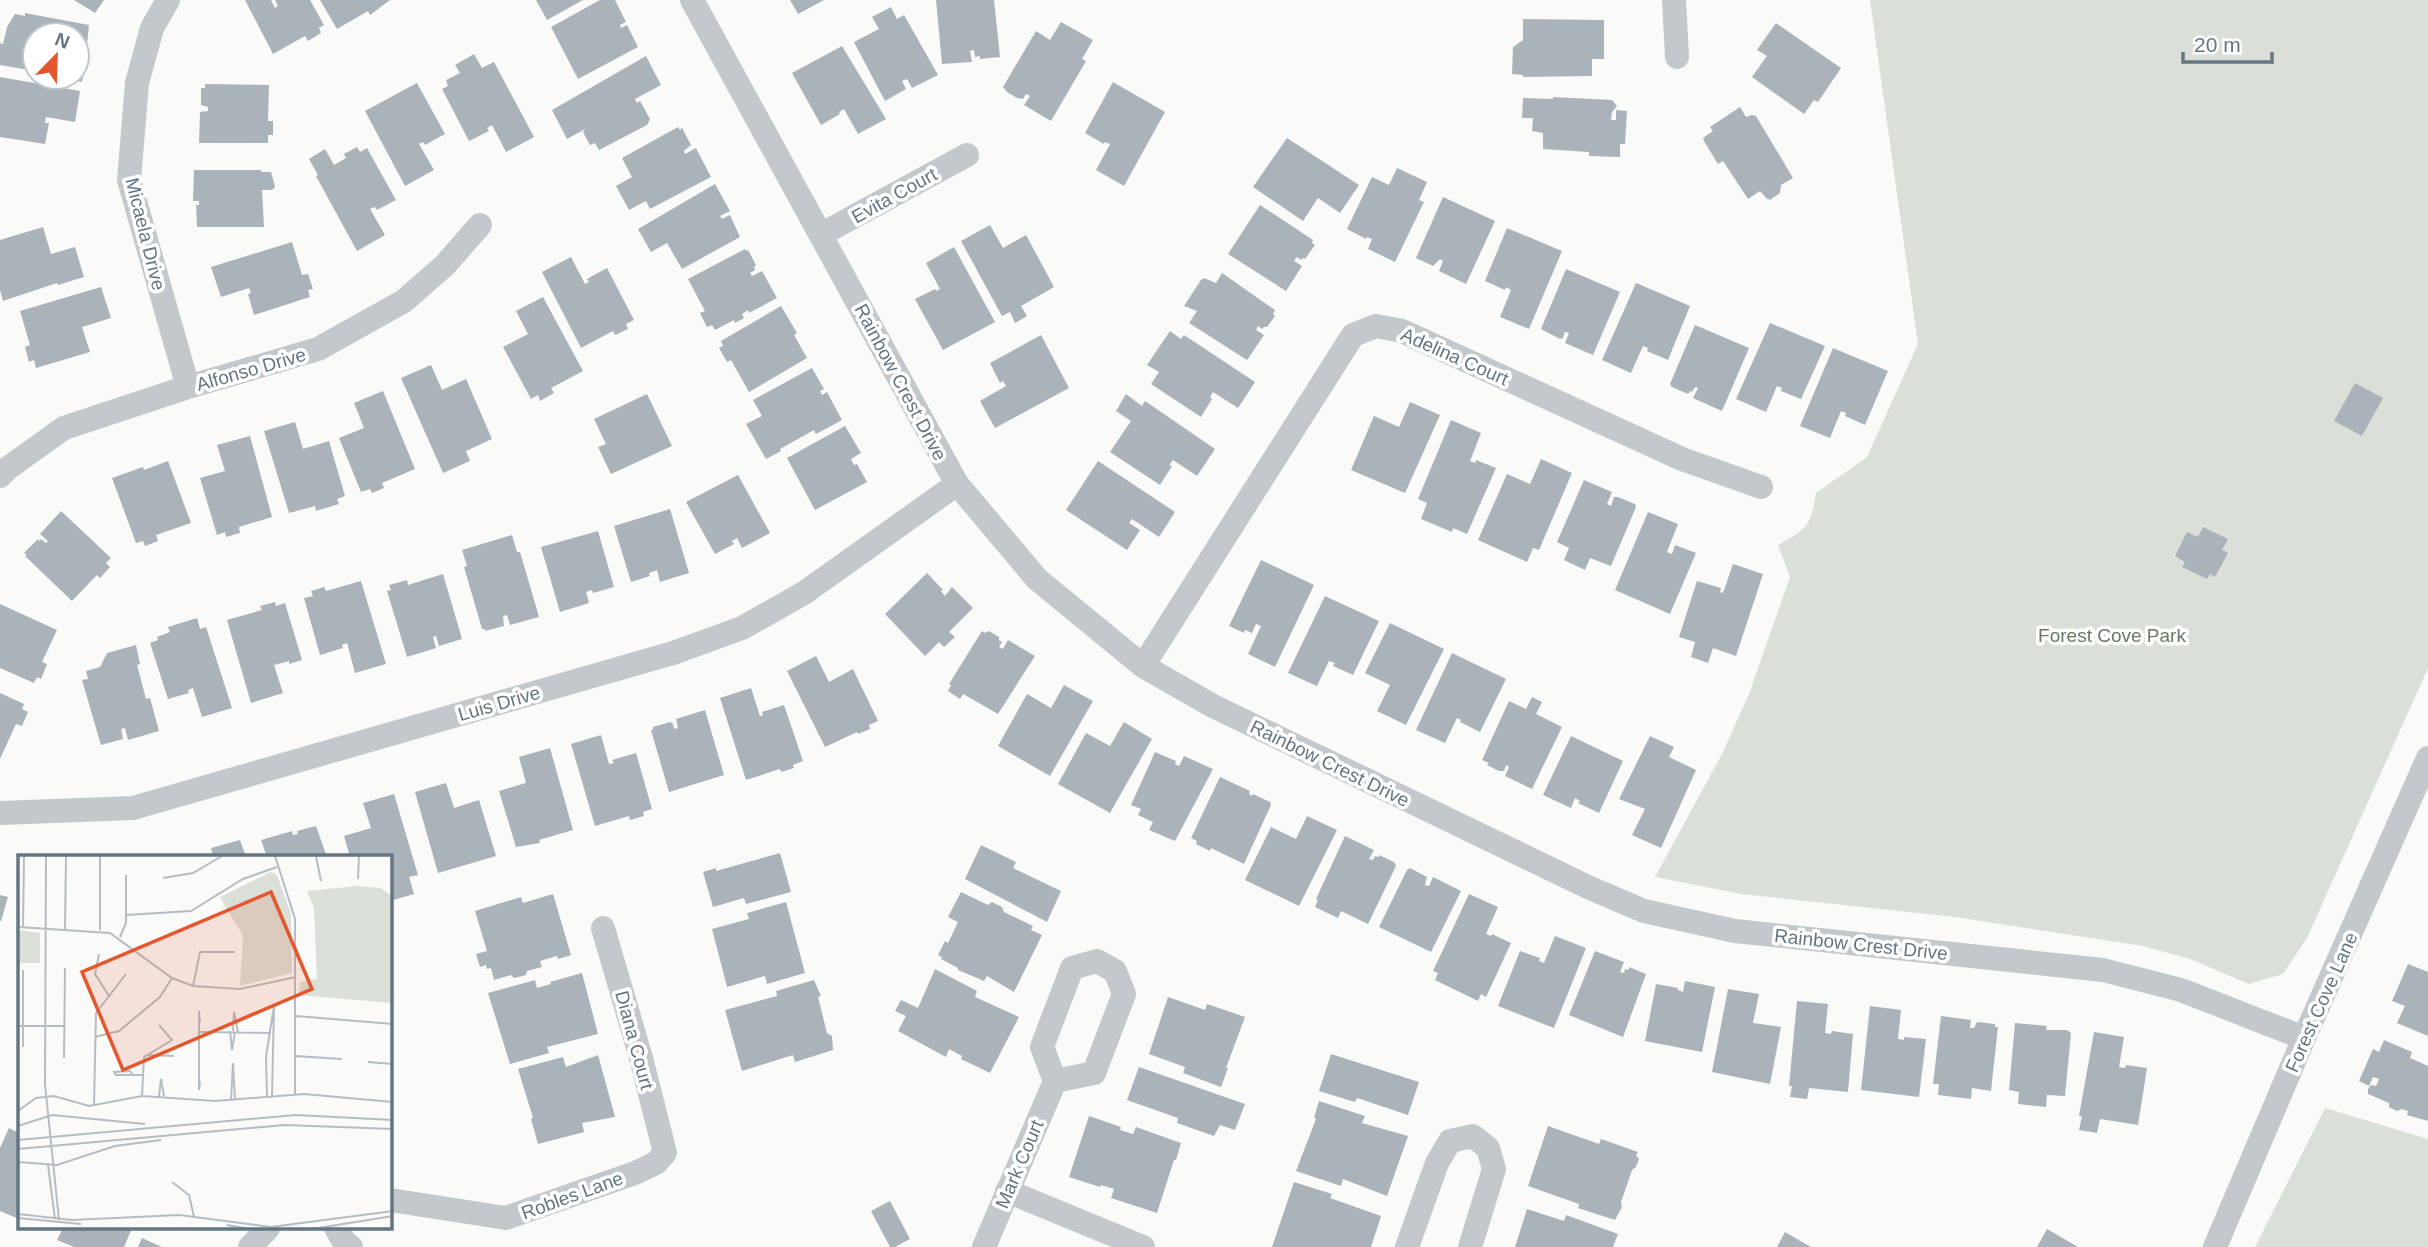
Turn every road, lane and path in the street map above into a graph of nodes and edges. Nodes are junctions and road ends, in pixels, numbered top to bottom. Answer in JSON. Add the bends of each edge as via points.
{"nodes":[{"id":1,"x":168,"y":0,"type":"edge"},
{"id":2,"x":692,"y":0,"type":"edge"},
{"id":3,"x":1674,"y":0,"type":"edge"},
{"id":4,"x":1677,"y":57,"type":"dead end"},
{"id":5,"x":967,"y":155,"type":"dead end"},
{"id":6,"x":480,"y":225,"type":"dead end"},
{"id":7,"x":822,"y":234,"type":"junction"},
{"id":8,"x":188,"y":387,"type":"junction"},
{"id":9,"x":0,"y":476,"type":"edge"},
{"id":10,"x":957,"y":484,"type":"junction"},
{"id":11,"x":1761,"y":487,"type":"dead end"},
{"id":12,"x":1143,"y":666,"type":"junction"},
{"id":13,"x":2428,"y":758,"type":"edge"},
{"id":14,"x":0,"y":813,"type":"edge"},
{"id":15,"x":603,"y":928,"type":"dead end"},
{"id":16,"x":2304,"y":1038,"type":"junction"},
{"id":17,"x":1055,"y":1081,"type":"junction"},
{"id":18,"x":665,"y":1153,"type":"joint"},
{"id":19,"x":1007,"y":1191,"type":"junction"},
{"id":20,"x":392,"y":1200,"type":"edge"},
{"id":21,"x":266,"y":1230,"type":"edge"},
{"id":22,"x":337,"y":1230,"type":"edge"},
{"id":23,"x":250,"y":1247,"type":"edge"},
{"id":24,"x":351,"y":1247,"type":"edge"},
{"id":25,"x":984,"y":1247,"type":"edge"},
{"id":26,"x":1143,"y":1247,"type":"edge"},
{"id":27,"x":1407,"y":1247,"type":"edge"},
{"id":28,"x":1470,"y":1247,"type":"edge"},
{"id":29,"x":2215,"y":1247,"type":"edge"}],
"edges":[{"from":1,"to":8,"type":"street","name":"Micaela Drive","via":[[152,28],[137,83],[129,180]]},
{"from":2,"to":7,"type":"street","name":"Rainbow Crest Drive"},
{"from":3,"to":4,"type":"street"},
{"from":5,"to":7,"type":"street","name":"Evita Court"},
{"from":6,"to":8,"type":"street","name":"Alfonso Drive","via":[[445,265],[404,301],[318,349]]},
{"from":7,"to":10,"type":"street","name":"Rainbow Crest Drive"},
{"from":8,"to":9,"type":"street","name":"Alfonso Drive","via":[[64,428]]},
{"from":10,"to":12,"type":"street","name":"Rainbow Crest Drive","via":[[1037,579]]},
{"from":10,"to":14,"type":"street","name":"Luis Drive","via":[[804,593],[742,628],[684,649],[133,808]]},
{"from":11,"to":12,"type":"street","name":"Adelina Court","via":[[1682,460],[1402,331],[1376,326],[1353,335]]},
{"from":12,"to":16,"type":"street","name":"Rainbow Crest Drive","via":[[1213,706],[1644,911],[1735,931],[2103,970],[2181,990]]},
{"from":13,"to":16,"type":"street","name":"Forest Cove Lane"},
{"from":15,"to":18,"type":"street","name":"Diana Court"},
{"from":16,"to":29,"type":"street","name":"Forest Cove Lane"},
{"from":17,"to":17,"type":"street","via":[[1094,1073],[1124,994],[1115,971],[1097,961],[1072,968],[1042,1047]]},
{"from":17,"to":19,"type":"street","name":"Mark Court"},
{"from":18,"to":20,"type":"street","name":"Robles Lane","via":[[635,1173],[506,1218]]},
{"from":19,"to":25,"type":"street","name":"Mark Court"},
{"from":19,"to":26,"type":"street"},
{"from":21,"to":23,"type":"street"},
{"from":22,"to":24,"type":"street"},
{"from":27,"to":28,"type":"street","via":[[1437,1163],[1450,1141],[1473,1136],[1488,1148],[1494,1169]]}]}
